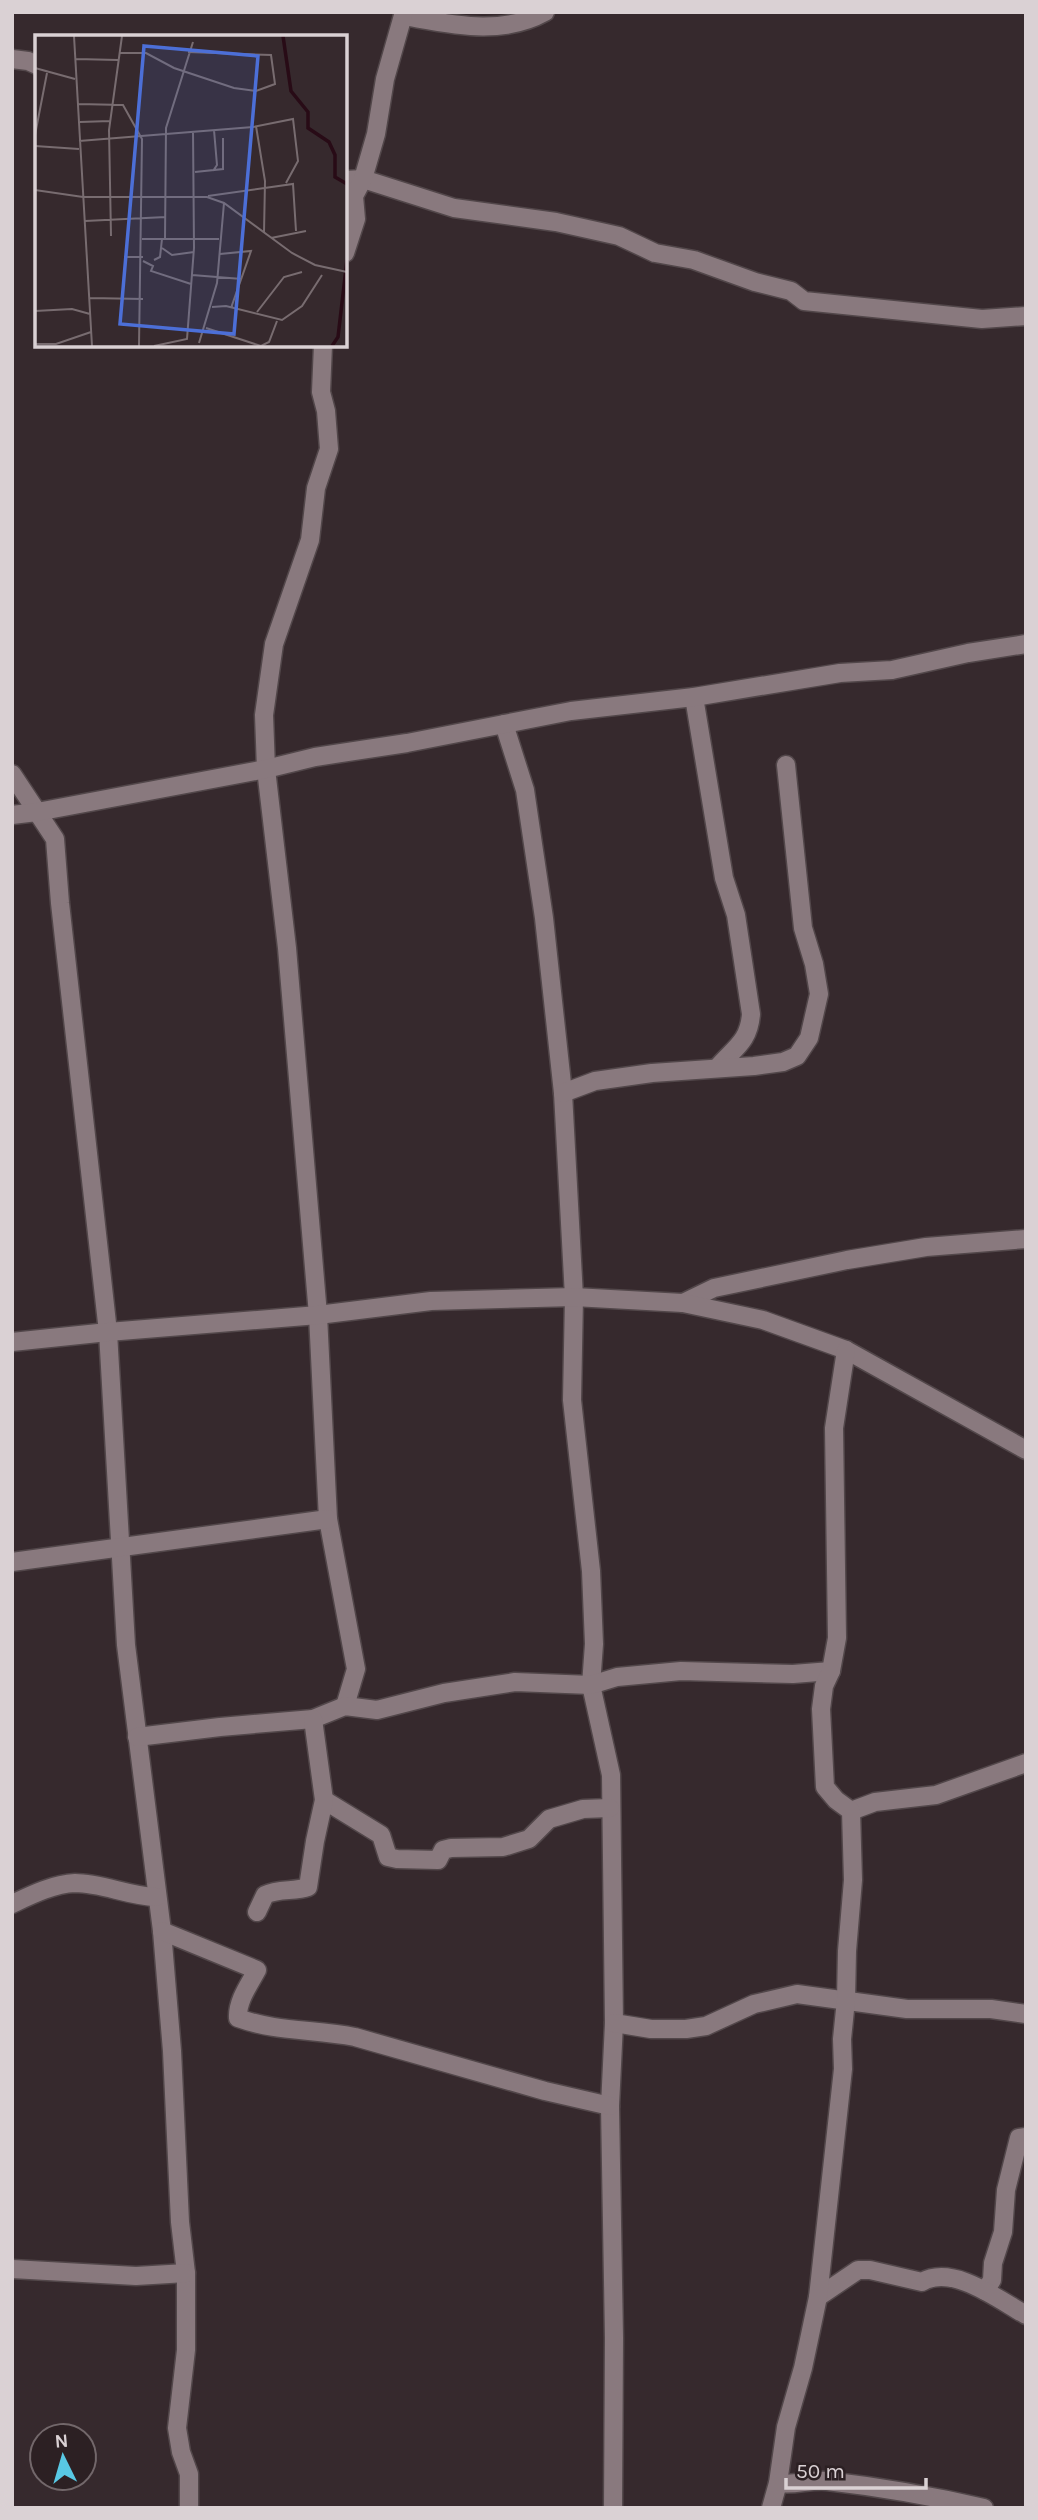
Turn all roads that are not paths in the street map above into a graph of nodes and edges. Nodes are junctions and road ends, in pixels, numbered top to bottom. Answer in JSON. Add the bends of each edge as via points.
{"nodes":[{"id":1,"x":545,"y":12,"type":"edge"},
{"id":2,"x":403,"y":14,"type":"edge"},
{"id":3,"x":12,"y":59,"type":"edge"},
{"id":4,"x":35,"y":64,"type":"edge"},
{"id":5,"x":354,"y":180,"type":"edge"},
{"id":6,"x":346,"y":250,"type":"edge"},
{"id":7,"x":1026,"y":316,"type":"edge"},
{"id":8,"x":323,"y":346,"type":"edge"},
{"id":9,"x":1026,"y":644,"type":"edge"},
{"id":10,"x":694,"y":697,"type":"junction"},
{"id":11,"x":504,"y":724,"type":"junction"},
{"id":12,"x":786,"y":765,"type":"dead end"},
{"id":13,"x":266,"y":769,"type":"junction"},
{"id":14,"x":12,"y":774,"type":"edge"},
{"id":15,"x":37,"y":813,"type":"junction"},
{"id":16,"x":12,"y":815,"type":"edge"},
{"id":17,"x":717,"y":1068,"type":"junction"},
{"id":18,"x":563,"y":1093,"type":"junction"},
{"id":19,"x":1026,"y":1239,"type":"edge"},
{"id":20,"x":574,"y":1297,"type":"junction"},
{"id":21,"x":683,"y":1303,"type":"junction"},
{"id":22,"x":318,"y":1315,"type":"junction"},
{"id":23,"x":108,"y":1332,"type":"junction"},
{"id":24,"x":12,"y":1342,"type":"edge"},
{"id":25,"x":846,"y":1350,"type":"junction"},
{"id":26,"x":1026,"y":1450,"type":"edge"},
{"id":27,"x":328,"y":1518,"type":"junction"},
{"id":28,"x":120,"y":1548,"type":"junction"},
{"id":29,"x":12,"y":1562,"type":"edge"},
{"id":30,"x":831,"y":1671,"type":"junction"},
{"id":31,"x":793,"y":1674,"type":"junction"},
{"id":32,"x":591,"y":1685,"type":"junction"},
{"id":33,"x":345,"y":1706,"type":"junction"},
{"id":34,"x":821,"y":1709,"type":"junction"},
{"id":35,"x":313,"y":1719,"type":"junction"},
{"id":36,"x":137,"y":1737,"type":"junction"},
{"id":37,"x":1026,"y":1763,"type":"edge"},
{"id":38,"x":324,"y":1800,"type":"junction"},
{"id":39,"x":610,"y":1808,"type":"junction"},
{"id":40,"x":851,"y":1811,"type":"junction"},
{"id":41,"x":156,"y":1897,"type":"junction"},
{"id":42,"x":12,"y":1904,"type":"edge"},
{"id":43,"x":257,"y":1912,"type":"dead end"},
{"id":44,"x":162,"y":1931,"type":"junction"},
{"id":45,"x":846,"y":2000,"type":"junction"},
{"id":46,"x":1026,"y":2014,"type":"edge"},
{"id":47,"x":614,"y":2023,"type":"junction"},
{"id":48,"x":610,"y":2106,"type":"junction"},
{"id":49,"x":1026,"y":2137,"type":"edge"},
{"id":50,"x":12,"y":2269,"type":"edge"},
{"id":51,"x":186,"y":2273,"type":"junction"},
{"id":52,"x":985,"y":2291,"type":"junction"},
{"id":53,"x":818,"y":2297,"type":"junction"},
{"id":54,"x":1026,"y":2315,"type":"edge"},
{"id":55,"x":778,"y":2483,"type":"junction"},
{"id":56,"x":189,"y":2508,"type":"edge"},
{"id":57,"x":612,"y":2508,"type":"edge"},
{"id":58,"x":771,"y":2508,"type":"edge"},
{"id":59,"x":984,"y":2508,"type":"edge"}],
"edges":[{"from":1,"to":2,"type":"street","via":[[506,26],[471,27]]},
{"from":2,"to":5,"type":"street","via":[[376,134]]},
{"from":3,"to":4,"type":"street"},
{"from":5,"to":6,"type":"street","via":[[356,219]]},
{"from":5,"to":7,"type":"street","via":[[454,208],[619,236],[655,253],[791,291],[804,301],[982,319]]},
{"from":8,"to":13,"type":"street","via":[[321,392],[329,449],[316,488],[310,540],[274,644],[264,715]]},
{"from":9,"to":10,"type":"street","via":[[892,670],[840,673]]},
{"from":10,"to":11,"type":"street"},
{"from":10,"to":17,"type":"street","via":[[751,1014],[746,1038]]},
{"from":11,"to":13,"type":"street"},
{"from":11,"to":18,"type":"street","via":[[525,790]]},
{"from":12,"to":17,"type":"street","via":[[803,928],[818,994],[809,1038],[797,1056],[783,1062]]},
{"from":13,"to":15,"type":"street"},
{"from":13,"to":22,"type":"street","via":[[287,948]]},
{"from":14,"to":15,"type":"street"},
{"from":15,"to":16,"type":"street"},
{"from":15,"to":23,"type":"street","via":[[55,839]]},
{"from":17,"to":18,"type":"street","via":[[595,1081]]},
{"from":18,"to":20,"type":"street"},
{"from":19,"to":21,"type":"street","via":[[926,1247],[847,1260],[714,1288]]},
{"from":20,"to":21,"type":"street"},
{"from":20,"to":22,"type":"street","via":[[431,1301]]},
{"from":20,"to":32,"type":"street","via":[[572,1400],[591,1571]]},
{"from":21,"to":25,"type":"street","via":[[763,1320]]},
{"from":22,"to":23,"type":"street"},
{"from":22,"to":27,"type":"street"},
{"from":23,"to":24,"type":"street"},
{"from":23,"to":28,"type":"street"},
{"from":25,"to":26,"type":"street"},
{"from":25,"to":30,"type":"street","via":[[834,1428],[837,1639]]},
{"from":27,"to":28,"type":"street"},
{"from":27,"to":33,"type":"street","via":[[356,1669]]},
{"from":28,"to":29,"type":"street"},
{"from":28,"to":36,"type":"street"},
{"from":30,"to":31,"type":"street"},
{"from":30,"to":34,"type":"street"},
{"from":31,"to":32,"type":"street","via":[[681,1671],[617,1676]]},
{"from":31,"to":34,"type":"street","via":[[807,1685]]},
{"from":32,"to":33,"type":"street","via":[[515,1682],[377,1710]]},
{"from":32,"to":39,"type":"street","via":[[611,1775]]},
{"from":33,"to":35,"type":"street"},
{"from":34,"to":40,"type":"street","via":[[825,1787]]},
{"from":35,"to":36,"type":"street"},
{"from":35,"to":38,"type":"street"},
{"from":36,"to":41,"type":"street"},
{"from":37,"to":40,"type":"street","via":[[936,1795],[875,1802]]},
{"from":38,"to":39,"type":"street","via":[[381,1835],[388,1857],[418,1860],[438,1860],[443,1850],[451,1848],[503,1847],[528,1839],[549,1819],[583,1809]]},
{"from":38,"to":43,"type":"street","via":[[308,1887],[265,1895]]},
{"from":39,"to":47,"type":"street"},
{"from":40,"to":45,"type":"street","via":[[853,1880]]},
{"from":41,"to":42,"type":"street","via":[[75,1883]]},
{"from":41,"to":44,"type":"street"},
{"from":44,"to":48,"type":"street","via":[[257,1970],[241,2000],[238,2018],[263,2026],[355,2037]]},
{"from":44,"to":51,"type":"street"},
{"from":45,"to":46,"type":"street","via":[[907,2009]]},
{"from":45,"to":47,"type":"street","via":[[797,1994],[686,2029]]},
{"from":45,"to":53,"type":"street"},
{"from":47,"to":48,"type":"street"},
{"from":48,"to":57,"type":"street"},
{"from":49,"to":52,"type":"street","via":[[1019,2138],[1014,2154],[1003,2232]]},
{"from":50,"to":51,"type":"street","via":[[136,2276]]},
{"from":51,"to":56,"type":"street","via":[[186,2350],[177,2428],[189,2474]]},
{"from":52,"to":53,"type":"street","via":[[947,2276],[932,2276],[922,2282],[858,2270]]},
{"from":52,"to":54,"type":"street"},
{"from":53,"to":55,"type":"street","via":[[786,2427]]},
{"from":55,"to":58,"type":"street"},
{"from":55,"to":59,"type":"street","via":[[792,2486],[822,2481]]}]}
